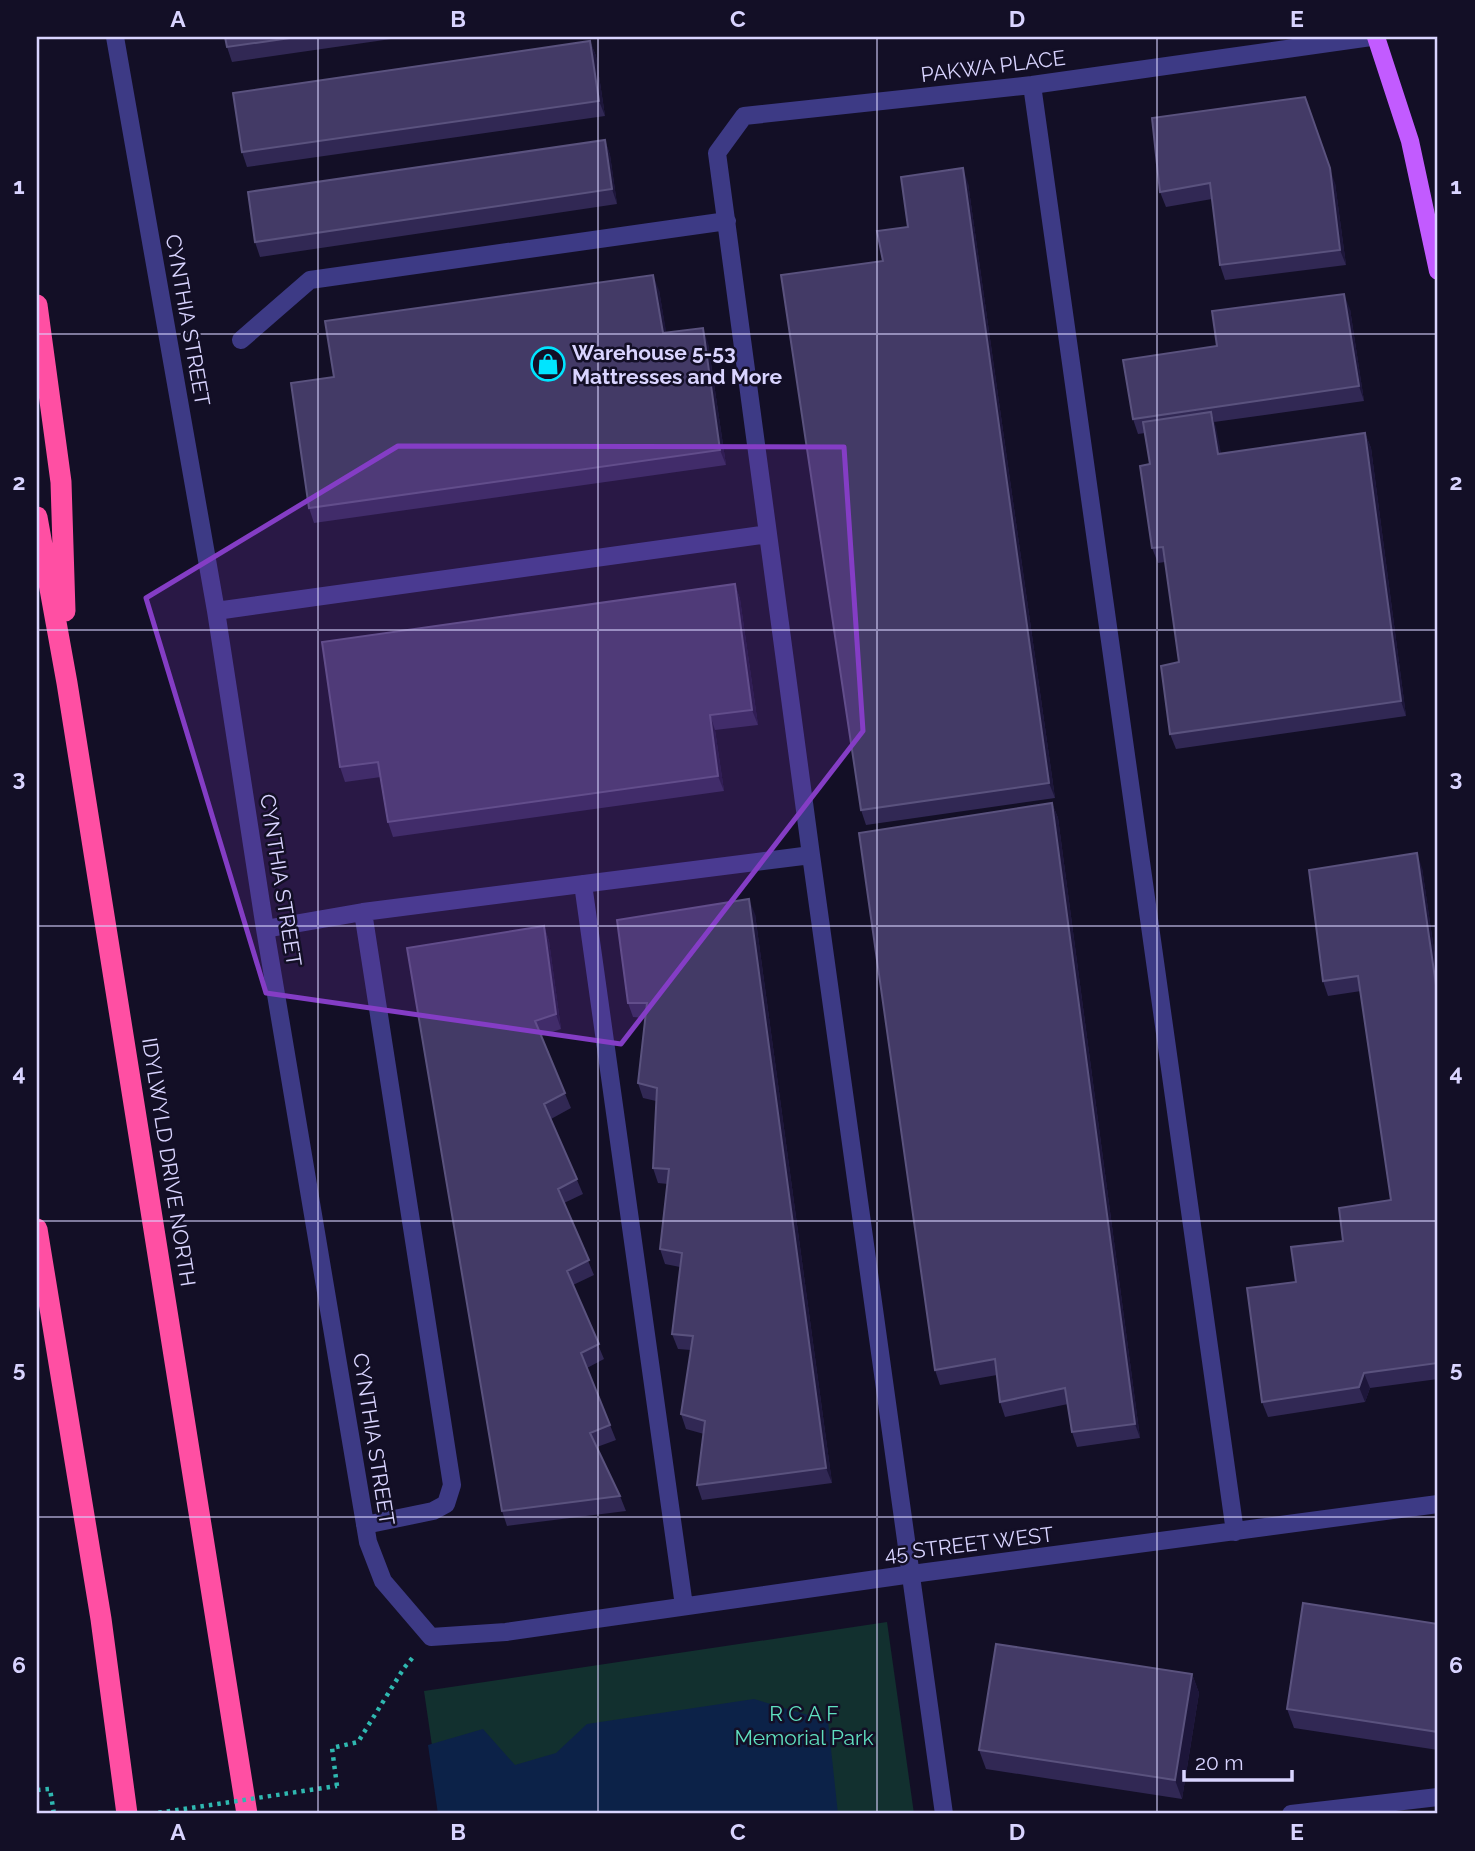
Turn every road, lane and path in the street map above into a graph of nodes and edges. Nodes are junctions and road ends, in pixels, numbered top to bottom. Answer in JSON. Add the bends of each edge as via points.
{"nodes":[{"id":1,"x":115,"y":37,"type":"edge"},
{"id":2,"x":1374,"y":37,"type":"edge"},
{"id":3,"x":1032,"y":85,"type":"junction"},
{"id":4,"x":727,"y":221,"type":"junction"},
{"id":5,"x":1438,"y":271,"type":"edge"},
{"id":6,"x":37,"y":305,"type":"edge"},
{"id":7,"x":241,"y":340,"type":"dead end"},
{"id":8,"x":37,"y":517,"type":"edge"},
{"id":9,"x":768,"y":534,"type":"junction"},
{"id":10,"x":216,"y":611,"type":"junction"},
{"id":11,"x":67,"y":683,"type":"junction"},
{"id":12,"x":811,"y":855,"type":"junction"},
{"id":13,"x":583,"y":884,"type":"junction"},
{"id":14,"x":363,"y":912,"type":"junction"},
{"id":15,"x":265,"y":929,"type":"junction"},
{"id":16,"x":37,"y":1229,"type":"edge"},
{"id":17,"x":1436,"y":1504,"type":"edge"},
{"id":18,"x":365,"y":1525,"type":"junction"},
{"id":19,"x":1235,"y":1532,"type":"junction"},
{"id":20,"x":912,"y":1574,"type":"junction"},
{"id":21,"x":684,"y":1606,"type":"junction"},
{"id":22,"x":431,"y":1637,"type":"junction"},
{"id":23,"x":37,"y":1790,"type":"edge"},
{"id":24,"x":1438,"y":1797,"type":"edge"},
{"id":25,"x":54,"y":1814,"type":"edge"},
{"id":26,"x":128,"y":1814,"type":"edge"},
{"id":27,"x":150,"y":1814,"type":"edge"},
{"id":28,"x":247,"y":1814,"type":"edge"},
{"id":29,"x":944,"y":1814,"type":"edge"},
{"id":30,"x":1291,"y":1814,"type":"edge"}],
"edges":[{"from":1,"to":10,"type":"street","name":"CYNTHIA STREET"},
{"from":2,"to":3,"type":"street","name":"PAKWA PLACE"},
{"from":2,"to":5,"type":"main road","via":[[1409,141]]},
{"from":3,"to":4,"type":"street","name":"PAKWA PLACE","via":[[744,116],[718,153]]},
{"from":3,"to":19,"type":"street"},
{"from":4,"to":7,"type":"street","via":[[310,280]]},
{"from":4,"to":9,"type":"street"},
{"from":6,"to":11,"type":"highway","via":[[61,482]]},
{"from":8,"to":11,"type":"highway","name":"IDYLWYLD DRIVE NORTH"},
{"from":9,"to":10,"type":"street"},
{"from":9,"to":12,"type":"street"},
{"from":10,"to":15,"type":"street","name":"CYNTHIA STREET"},
{"from":11,"to":28,"type":"highway","name":"IDYLWYLD DRIVE NORTH"},
{"from":12,"to":13,"type":"street"},
{"from":12,"to":20,"type":"street"},
{"from":13,"to":14,"type":"street"},
{"from":13,"to":21,"type":"street"},
{"from":14,"to":15,"type":"street"},
{"from":14,"to":18,"type":"street","via":[[453,1485],[446,1504],[433,1511]]},
{"from":15,"to":18,"type":"street","name":"CYNTHIA STREET"},
{"from":16,"to":26,"type":"highway"},
{"from":17,"to":19,"type":"street","name":"45 STREET WEST"},
{"from":18,"to":22,"type":"street","name":"CYNTHIA STREET","via":[[383,1581]]},
{"from":19,"to":20,"type":"street","name":"45 STREET WEST"},
{"from":20,"to":21,"type":"street","name":"45 STREET WEST"},
{"from":20,"to":29,"type":"street"},
{"from":21,"to":22,"type":"street","name":"45 STREET WEST","via":[[506,1632]]},
{"from":22,"to":27,"type":"path","bridge":true,"via":[[404,1668],[358,1742],[332,1748],[337,1786]]},
{"from":23,"to":25,"type":"path","via":[[50,1789]]},
{"from":24,"to":30,"type":"street"}]}
